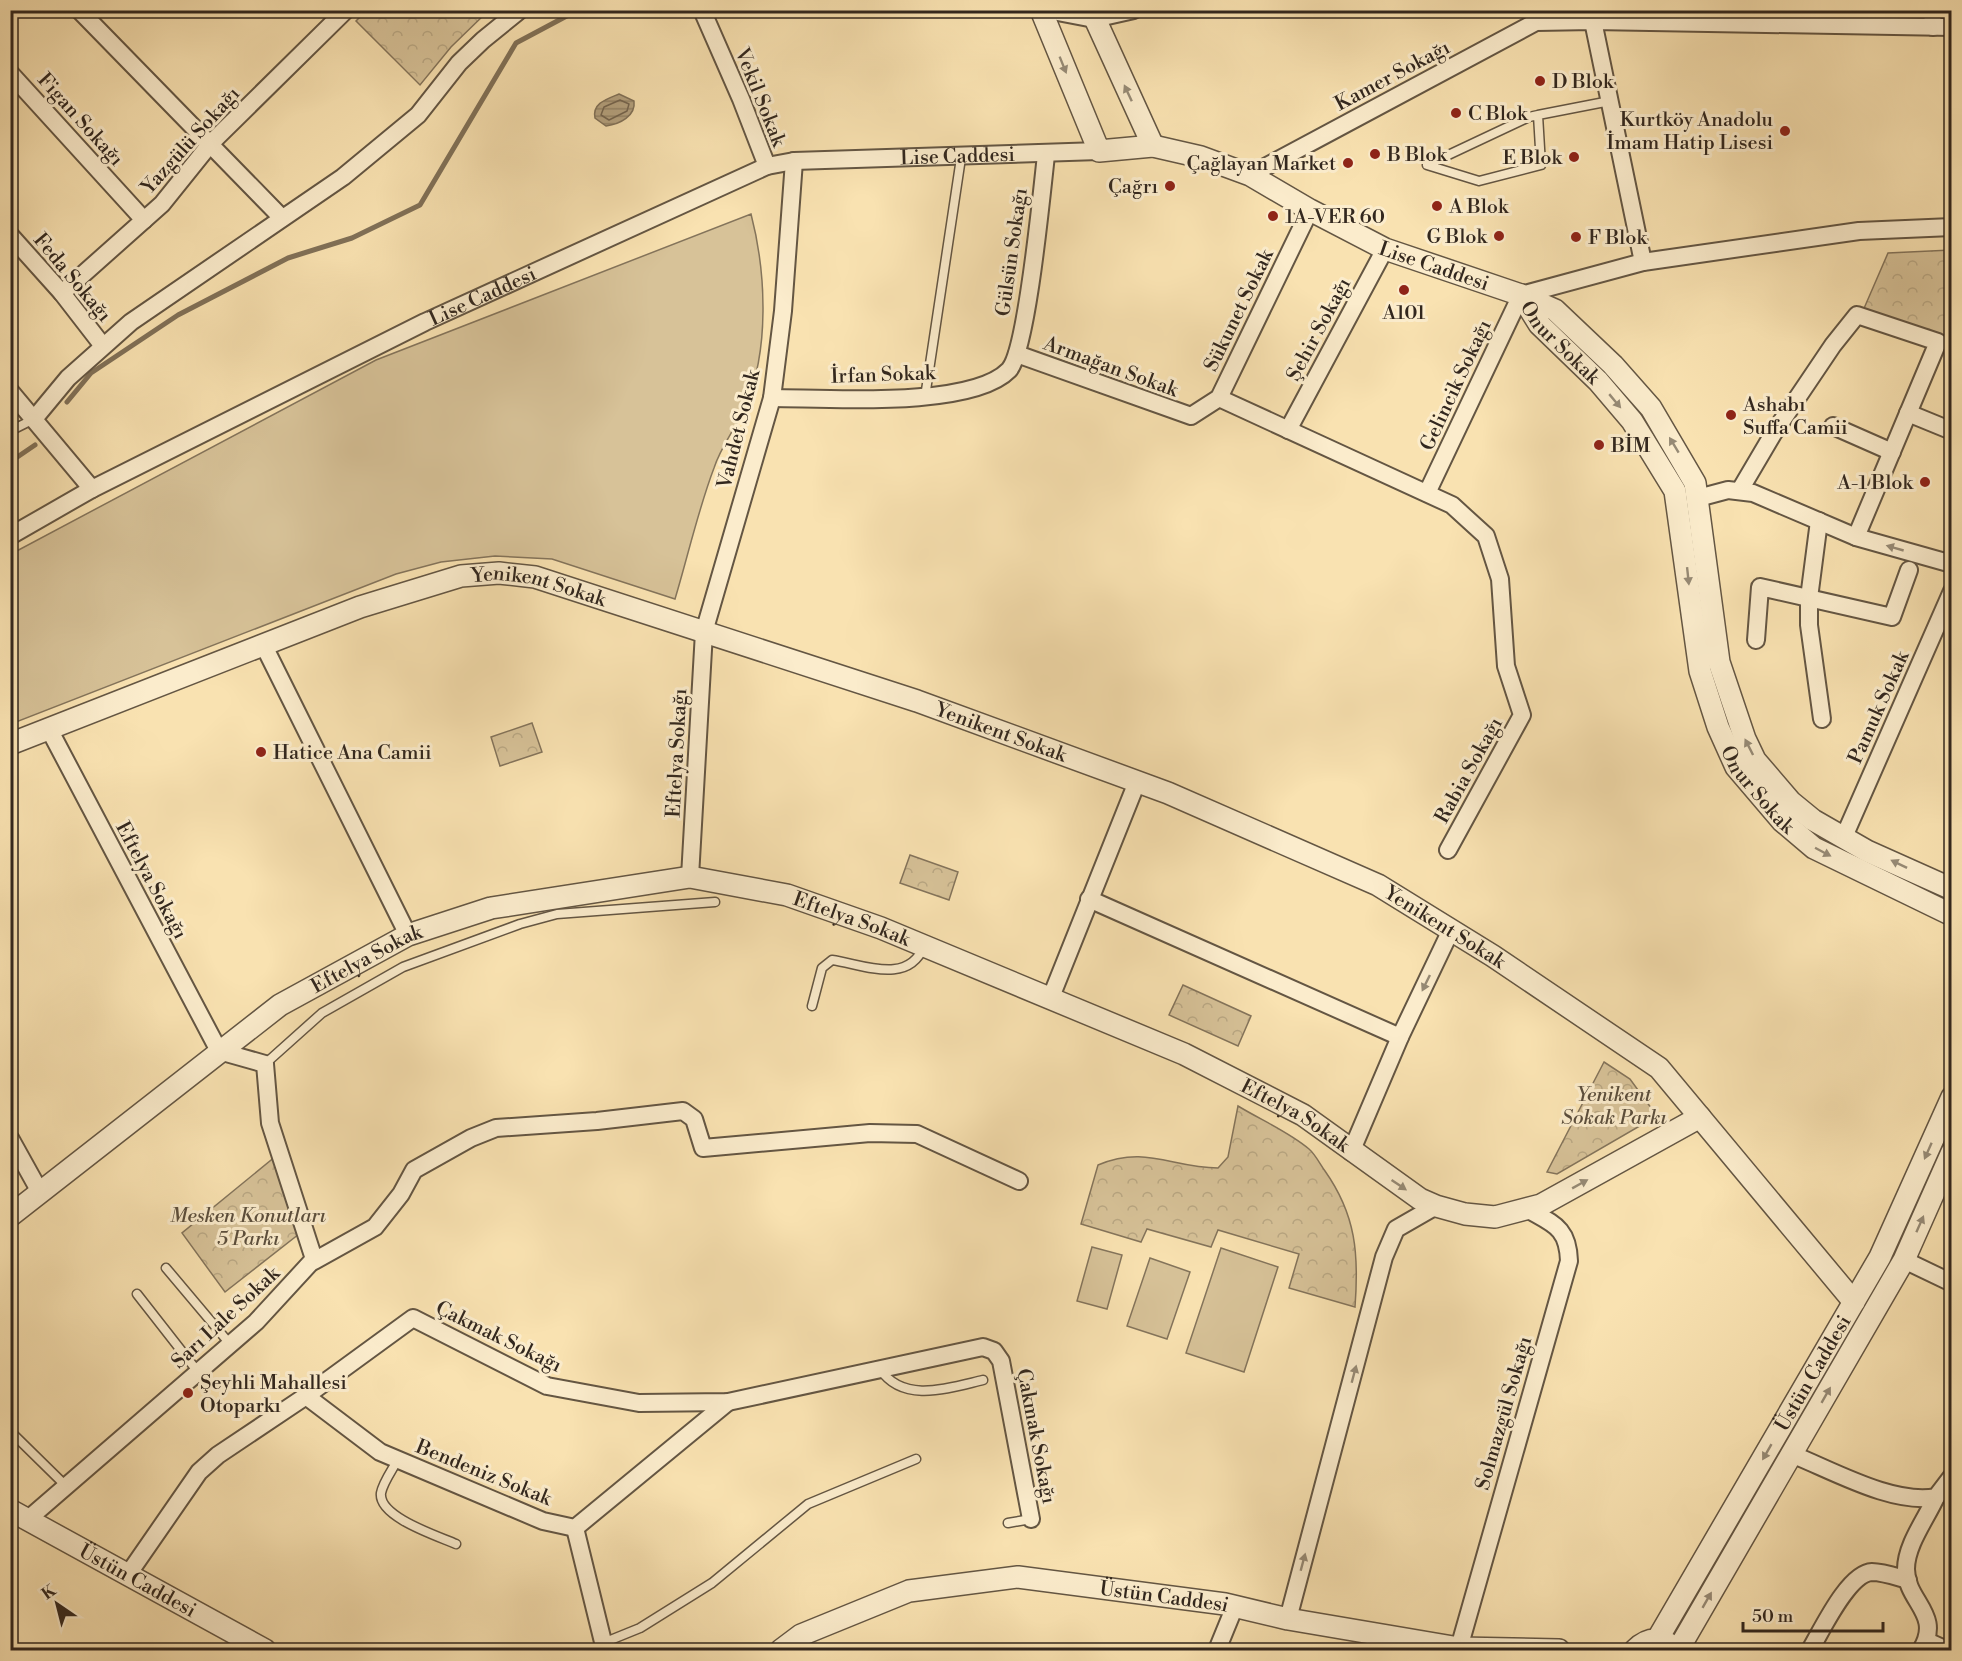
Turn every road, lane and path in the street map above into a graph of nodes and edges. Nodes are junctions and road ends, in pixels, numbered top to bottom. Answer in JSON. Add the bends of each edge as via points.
{"nodes":[{"id":1,"x":79,"y":10,"type":"edge"},
{"id":2,"x":346,"y":10,"type":"edge"},
{"id":3,"x":520,"y":10,"type":"edge"},
{"id":4,"x":702,"y":10,"type":"edge"},
{"id":5,"x":1041,"y":10,"type":"edge"},
{"id":6,"x":1047,"y":10,"type":"edge"},
{"id":7,"x":1134,"y":10,"type":"edge"},
{"id":8,"x":1093,"y":15,"type":"edge"},
{"id":9,"x":1534,"y":16,"type":"edge"},
{"id":10,"x":1933,"y":19,"type":"edge"},
{"id":11,"x":1593,"y":21,"type":"junction"},
{"id":12,"x":1952,"y":27,"type":"edge"},
{"id":13,"x":10,"y":73,"type":"edge"},
{"id":14,"x":1610,"y":101,"type":"junction"},
{"id":15,"x":1538,"y":115,"type":"junction"},
{"id":16,"x":211,"y":143,"type":"junction"},
{"id":17,"x":1153,"y":146,"type":"junction"},
{"id":18,"x":1099,"y":151,"type":"junction"},
{"id":19,"x":1046,"y":154,"type":"junction"},
{"id":20,"x":961,"y":158,"type":"junction"},
{"id":21,"x":794,"y":161,"type":"junction"},
{"id":22,"x":767,"y":166,"type":"junction"},
{"id":23,"x":1250,"y":174,"type":"junction"},
{"id":24,"x":1310,"y":210,"type":"junction"},
{"id":25,"x":282,"y":218,"type":"junction"},
{"id":26,"x":144,"y":220,"type":"junction"},
{"id":27,"x":1952,"y":227,"type":"edge"},
{"id":28,"x":10,"y":235,"type":"edge"},
{"id":29,"x":1385,"y":249,"type":"junction"},
{"id":30,"x":1643,"y":262,"type":"junction"},
{"id":31,"x":62,"y":293,"type":"junction"},
{"id":32,"x":1521,"y":295,"type":"junction"},
{"id":33,"x":103,"y":346,"type":"junction"},
{"id":34,"x":1017,"y":354,"type":"junction"},
{"id":35,"x":10,"y":391,"type":"edge"},
{"id":36,"x":772,"y":398,"type":"junction"},
{"id":37,"x":925,"y":398,"type":"junction"},
{"id":38,"x":1219,"y":398,"type":"junction"},
{"id":39,"x":1908,"y":413,"type":"junction"},
{"id":40,"x":1191,"y":416,"type":"joint"},
{"id":41,"x":34,"y":419,"type":"junction"},
{"id":42,"x":1833,"y":426,"type":"dead end"},
{"id":43,"x":1288,"y":429,"type":"junction"},
{"id":44,"x":10,"y":431,"type":"edge"},
{"id":45,"x":1952,"y":431,"type":"edge"},
{"id":46,"x":1892,"y":452,"type":"junction"},
{"id":47,"x":92,"y":489,"type":"junction"},
{"id":48,"x":1740,"y":490,"type":"junction"},
{"id":49,"x":1427,"y":493,"type":"junction"},
{"id":50,"x":1698,"y":498,"type":"junction"},
{"id":51,"x":1819,"y":521,"type":"junction"},
{"id":52,"x":10,"y":536,"type":"edge"},
{"id":53,"x":1856,"y":537,"type":"junction"},
{"id":54,"x":1952,"y":564,"type":"edge"},
{"id":55,"x":1909,"y":570,"type":"dead end"},
{"id":56,"x":1952,"y":591,"type":"edge"},
{"id":57,"x":1809,"y":598,"type":"junction"},
{"id":58,"x":704,"y":632,"type":"junction"},
{"id":59,"x":1756,"y":640,"type":"dead end"},
{"id":60,"x":264,"y":646,"type":"junction"},
{"id":61,"x":1822,"y":719,"type":"dead end"},
{"id":62,"x":49,"y":729,"type":"junction"},
{"id":63,"x":10,"y":744,"type":"edge"},
{"id":64,"x":1137,"y":782,"type":"junction"},
{"id":65,"x":1843,"y":839,"type":"junction"},
{"id":66,"x":1448,"y":849,"type":"dead end"},
{"id":67,"x":690,"y":877,"type":"junction"},
{"id":68,"x":1952,"y":890,"type":"edge"},
{"id":69,"x":1089,"y":898,"type":"junction"},
{"id":70,"x":715,"y":902,"type":"dead end"},
{"id":71,"x":1952,"y":915,"type":"edge"},
{"id":72,"x":1451,"y":930,"type":"junction"},
{"id":73,"x":408,"y":934,"type":"junction"},
{"id":74,"x":924,"y":946,"type":"junction"},
{"id":75,"x":1051,"y":997,"type":"junction"},
{"id":76,"x":812,"y":1006,"type":"dead end"},
{"id":77,"x":1400,"y":1037,"type":"junction"},
{"id":78,"x":219,"y":1051,"type":"junction"},
{"id":79,"x":265,"y":1064,"type":"junction"},
{"id":80,"x":1952,"y":1097,"type":"edge"},
{"id":81,"x":1700,"y":1117,"type":"junction"},
{"id":82,"x":10,"y":1138,"type":"edge"},
{"id":83,"x":1351,"y":1152,"type":"junction"},
{"id":84,"x":1952,"y":1152,"type":"edge"},
{"id":85,"x":1018,"y":1181,"type":"dead end"},
{"id":86,"x":40,"y":1192,"type":"junction"},
{"id":87,"x":1436,"y":1206,"type":"junction"},
{"id":88,"x":1527,"y":1209,"type":"junction"},
{"id":89,"x":10,"y":1216,"type":"edge"},
{"id":90,"x":1904,"y":1260,"type":"junction"},
{"id":91,"x":314,"y":1261,"type":"junction"},
{"id":92,"x":166,"y":1268,"type":"dead end"},
{"id":93,"x":1952,"y":1283,"type":"edge"},
{"id":94,"x":137,"y":1294,"type":"dead end"},
{"id":95,"x":1854,"y":1302,"type":"junction"},
{"id":96,"x":230,"y":1344,"type":"junction"},
{"id":97,"x":879,"y":1368,"type":"junction"},
{"id":98,"x":198,"y":1372,"type":"junction"},
{"id":99,"x":983,"y":1380,"type":"dead end"},
{"id":100,"x":306,"y":1396,"type":"junction"},
{"id":101,"x":728,"y":1402,"type":"junction"},
{"id":102,"x":10,"y":1431,"type":"edge"},
{"id":103,"x":1791,"y":1454,"type":"junction"},
{"id":104,"x":398,"y":1459,"type":"junction"},
{"id":105,"x":916,"y":1459,"type":"dead end"},
{"id":106,"x":1952,"y":1476,"type":"edge"},
{"id":107,"x":66,"y":1486,"type":"junction"},
{"id":108,"x":1936,"y":1497,"type":"junction"},
{"id":109,"x":19,"y":1515,"type":"edge"},
{"id":110,"x":1031,"y":1519,"type":"joint"},
{"id":111,"x":1008,"y":1523,"type":"dead end"},
{"id":112,"x":575,"y":1528,"type":"junction"},
{"id":113,"x":456,"y":1544,"type":"dead end"},
{"id":114,"x":127,"y":1576,"type":"junction"},
{"id":115,"x":1908,"y":1580,"type":"junction"},
{"id":116,"x":1235,"y":1606,"type":"junction"},
{"id":117,"x":1288,"y":1619,"type":"junction"},
{"id":118,"x":1657,"y":1640,"type":"junction"},
{"id":119,"x":1924,"y":1646,"type":"edge"},
{"id":120,"x":604,"y":1647,"type":"edge"},
{"id":121,"x":1459,"y":1647,"type":"junction"},
{"id":122,"x":265,"y":1650,"type":"edge"},
{"id":123,"x":781,"y":1650,"type":"edge"},
{"id":124,"x":1218,"y":1650,"type":"edge"},
{"id":125,"x":1559,"y":1650,"type":"edge"},
{"id":126,"x":1635,"y":1650,"type":"edge"},
{"id":127,"x":1677,"y":1650,"type":"edge"},
{"id":128,"x":1810,"y":1650,"type":"edge"},
{"id":129,"x":1947,"y":1650,"type":"edge"}],
"edges":[{"from":1,"to":16,"type":"street"},
{"from":2,"to":16,"type":"street","name":"Yazgülü Sokağı"},
{"from":3,"to":25,"type":"street","via":[[459,63],[418,115],[343,177]]},
{"from":4,"to":22,"type":"street","name":"Vekil Sokak"},
{"from":5,"to":18,"type":"street","one_way":true},
{"from":6,"to":8,"type":"street"},
{"from":7,"to":8,"type":"street"},
{"from":17,"to":8,"type":"street","one_way":true},
{"from":9,"to":11,"type":"street","name":"Kamer Sokağı"},
{"from":9,"to":23,"type":"street","name":"Kamer Sokağı"},
{"from":10,"to":11,"type":"street","name":"Kamer Sokağı"},
{"from":10,"to":12,"type":"street","name":"Kamer Sokağı"},
{"from":11,"to":14,"type":"street"},
{"from":13,"to":26,"type":"street","name":"Figan Sokağı"},
{"from":14,"to":15,"type":"lane"},
{"from":14,"to":30,"type":"street"},
{"from":15,"to":15,"type":"lane","via":[[1529,117],[1427,165],[1479,181],[1541,165]]},
{"from":16,"to":25,"type":"street"},
{"from":16,"to":26,"type":"street","name":"Yazgülü Sokağı","via":[[162,204]]},
{"from":17,"to":18,"type":"street","name":"Lise Caddesi"},
{"from":17,"to":23,"type":"street","name":"Lise Caddesi"},
{"from":18,"to":19,"type":"street","name":"Lise Caddesi"},
{"from":19,"to":20,"type":"street","name":"Lise Caddesi"},
{"from":19,"to":34,"type":"street","name":"Gülsün Sokağı"},
{"from":20,"to":21,"type":"street","name":"Lise Caddesi"},
{"from":20,"to":37,"type":"lane"},
{"from":21,"to":22,"type":"street","name":"Lise Caddesi"},
{"from":21,"to":36,"type":"street","name":"Vahdet Sokak"},
{"from":22,"to":47,"type":"street","name":"Lise Caddesi","via":[[425,322]]},
{"from":23,"to":24,"type":"street","name":"Lise Caddesi"},
{"from":24,"to":29,"type":"street","name":"Lise Caddesi"},
{"from":24,"to":38,"type":"street","name":"Sükunet Sokak"},
{"from":25,"to":33,"type":"street","via":[[131,322]]},
{"from":26,"to":31,"type":"street","name":"Yazgülü Sokağı"},
{"from":27,"to":30,"type":"street","via":[[1859,231]]},
{"from":28,"to":31,"type":"street","name":"Feda Sokağı"},
{"from":29,"to":32,"type":"street","name":"Lise Caddesi"},
{"from":29,"to":43,"type":"street","name":"Şehir Sokağı"},
{"from":30,"to":32,"type":"street"},
{"from":31,"to":33,"type":"street","name":"Feda Sokağı"},
{"from":32,"to":49,"type":"street","name":"Gelincik Sokağı"},
{"from":50,"to":32,"type":"street","name":"Onur Sokak","one_way":true,"via":[[1695,483],[1651,408],[1614,365],[1555,310]]},
{"from":32,"to":71,"type":"street","name":"Onur Sokak","one_way":true,"via":[[1539,324],[1598,381],[1632,421],[1675,491],[1700,671],[1736,767],[1782,821],[1815,848]]},
{"from":33,"to":41,"type":"street","via":[[68,378]]},
{"from":34,"to":37,"type":"street","name":"İrfan Sokak","via":[[1009,370],[997,378],[969,389]]},
{"from":34,"to":40,"type":"street","name":"Armağan Sokak"},
{"from":35,"to":41,"type":"street"},
{"from":36,"to":37,"type":"street","name":"İrfan Sokak"},
{"from":36,"to":58,"type":"street","name":"Vahdet Sokak"},
{"from":38,"to":40,"type":"street","name":"Sükunet Sokak"},
{"from":38,"to":43,"type":"street","name":"Rabia Sokağı"},
{"from":39,"to":45,"type":"street"},
{"from":39,"to":46,"type":"street"},
{"from":39,"to":48,"type":"street","via":[[1938,342],[1857,315],[1773,434]]},
{"from":41,"to":44,"type":"lane"},
{"from":41,"to":47,"type":"street"},
{"from":42,"to":46,"type":"street"},
{"from":43,"to":49,"type":"street","name":"Rabia Sokağı"},
{"from":46,"to":53,"type":"street"},
{"from":47,"to":52,"type":"street","name":"Lise Caddesi"},
{"from":48,"to":50,"type":"street"},
{"from":48,"to":51,"type":"street"},
{"from":49,"to":66,"type":"street","name":"Rabia Sokağı","via":[[1452,505],[1486,536],[1500,579],[1506,666],[1521,715]]},
{"from":65,"to":50,"type":"street","name":"Onur Sokak","one_way":true,"via":[[1791,802],[1769,778],[1744,740],[1719,662]]},
{"from":51,"to":53,"type":"street"},
{"from":51,"to":57,"type":"street"},
{"from":54,"to":53,"type":"street","one_way":true},
{"from":55,"to":57,"type":"street","via":[[1892,617]]},
{"from":56,"to":65,"type":"street","name":"Pamuk Sokak"},
{"from":57,"to":59,"type":"street","via":[[1760,587]]},
{"from":57,"to":61,"type":"street"},
{"from":58,"to":60,"type":"street","name":"Yenikent Sokak","via":[[535,577],[499,573],[461,576],[360,607]]},
{"from":58,"to":64,"type":"street","name":"Yenikent Sokak","via":[[917,701]]},
{"from":58,"to":67,"type":"street","name":"Eftelya Sokağı"},
{"from":60,"to":62,"type":"street","name":"Yenikent Sokak"},
{"from":60,"to":73,"type":"street"},
{"from":62,"to":63,"type":"street","name":"Yenikent Sokak"},
{"from":62,"to":78,"type":"street","name":"Eftelya Sokağı"},
{"from":64,"to":69,"type":"street"},
{"from":64,"to":72,"type":"street","name":"Yenikent Sokak","via":[[1235,820],[1378,885]]},
{"from":68,"to":65,"type":"street","name":"Onur Sokak","one_way":true},
{"from":67,"to":73,"type":"street","name":"Eftelya Sokak","via":[[491,908]]},
{"from":67,"to":74,"type":"street","name":"Eftelya Sokak","via":[[787,895]]},
{"from":69,"to":75,"type":"street"},
{"from":69,"to":77,"type":"street"},
{"from":70,"to":79,"type":"lane","via":[[557,914],[520,924],[403,967],[322,1013]]},
{"from":72,"to":77,"type":"street","one_way":true},
{"from":72,"to":81,"type":"street","name":"Yenikent Sokak","via":[[1659,1068]]},
{"from":73,"to":78,"type":"street","name":"Eftelya Sokak","via":[[280,1005]]},
{"from":74,"to":75,"type":"street","name":"Eftelya Sokak"},
{"from":74,"to":76,"type":"lane","via":[[915,959],[891,971],[832,960],[822,968]]},
{"from":75,"to":83,"type":"street","name":"Eftelya Sokak","via":[[1184,1054],[1303,1115]]},
{"from":77,"to":83,"type":"street"},
{"from":78,"to":79,"type":"street"},
{"from":78,"to":86,"type":"street","name":"Eftelya Sokak"},
{"from":79,"to":91,"type":"street","via":[[270,1124]]},
{"from":80,"to":95,"type":"street","name":"Üstün Caddesi","one_way":true,"via":[[1880,1257]]},
{"from":88,"to":81,"type":"street","name":"Eftelya Sokak","one_way":true,"via":[[1541,1205]]},
{"from":81,"to":95,"type":"street","name":"Yenikent Sokak"},
{"from":82,"to":86,"type":"street"},
{"from":83,"to":87,"type":"street","name":"Eftelya Sokak","one_way":true},
{"from":90,"to":84,"type":"street","name":"Üstün Caddesi","one_way":true},
{"from":85,"to":91,"type":"street","name":"Sarı Lale Sokak","via":[[917,1134],[870,1133],[703,1148],[694,1119],[683,1112],[496,1128],[414,1170],[375,1227]]},
{"from":86,"to":89,"type":"street","name":"Eftelya Sokak"},
{"from":87,"to":88,"type":"street","name":"Eftelya Sokak","via":[[1495,1217]]},
{"from":117,"to":87,"type":"street","one_way":true,"via":[[1384,1257],[1396,1229]]},
{"from":88,"to":121,"type":"street","name":"Solmazgül Sokağı","via":[[1562,1230],[1569,1261]]},
{"from":90,"to":93,"type":"street"},
{"from":103,"to":90,"type":"street","name":"Üstün Caddesi","one_way":true},
{"from":91,"to":96,"type":"street","name":"Sarı Lale Sokak"},
{"from":92,"to":96,"type":"lane"},
{"from":94,"to":98,"type":"lane"},
{"from":95,"to":118,"type":"street","name":"Üstün Caddesi","one_way":true},
{"from":96,"to":98,"type":"street","name":"Sarı Lale Sokak"},
{"from":97,"to":99,"type":"lane","via":[[891,1382],[915,1391]]},
{"from":97,"to":101,"type":"street","name":"Çakmak Sokağı"},
{"from":97,"to":110,"type":"street","name":"Çakmak Sokağı","via":[[983,1347],[994,1351],[1001,1361]]},
{"from":98,"to":107,"type":"street","name":"Sarı Lale Sokak"},
{"from":100,"to":101,"type":"street","name":"Çakmak Sokağı","via":[[413,1318],[547,1386],[639,1404]]},
{"from":100,"to":104,"type":"street","name":"Bendeniz Sokak","via":[[380,1452]]},
{"from":100,"to":114,"type":"street","name":"Çakmak Sokağı","via":[[199,1472]]},
{"from":101,"to":112,"type":"street"},
{"from":102,"to":107,"type":"lane"},
{"from":103,"to":108,"type":"street","via":[[1890,1494],[1921,1500]]},
{"from":127,"to":103,"type":"street","name":"Üstün Caddesi","one_way":true},
{"from":104,"to":112,"type":"street","name":"Bendeniz Sokak","via":[[543,1521]]},
{"from":104,"to":113,"type":"lane","via":[[381,1493],[382,1504],[392,1514]]},
{"from":105,"to":120,"type":"lane","via":[[808,1504],[712,1582]]},
{"from":106,"to":108,"type":"street"},
{"from":107,"to":109,"type":"street","name":"Sarı Lale Sokak"},
{"from":108,"to":115,"type":"street","via":[[1909,1551]]},
{"from":109,"to":114,"type":"street","name":"Üstün Caddesi"},
{"from":110,"to":111,"type":"lane"},
{"from":112,"to":120,"type":"street"},
{"from":114,"to":122,"type":"street","name":"Üstün Caddesi"},
{"from":115,"to":119,"type":"street","via":[[1923,1607],[1929,1629]]},
{"from":115,"to":128,"type":"street","via":[[1870,1572],[1858,1578],[1843,1595]]},
{"from":116,"to":117,"type":"street","name":"Üstün Caddesi"},
{"from":116,"to":123,"type":"street","name":"Üstün Caddesi","via":[[1018,1577],[909,1591],[801,1635]]},
{"from":116,"to":124,"type":"street"},
{"from":117,"to":121,"type":"street","name":"Üstün Caddesi"},
{"from":118,"to":126,"type":"street"},
{"from":118,"to":127,"type":"street"},
{"from":119,"to":129,"type":"street"},
{"from":121,"to":125,"type":"street","name":"Üstün Caddesi"}]}
